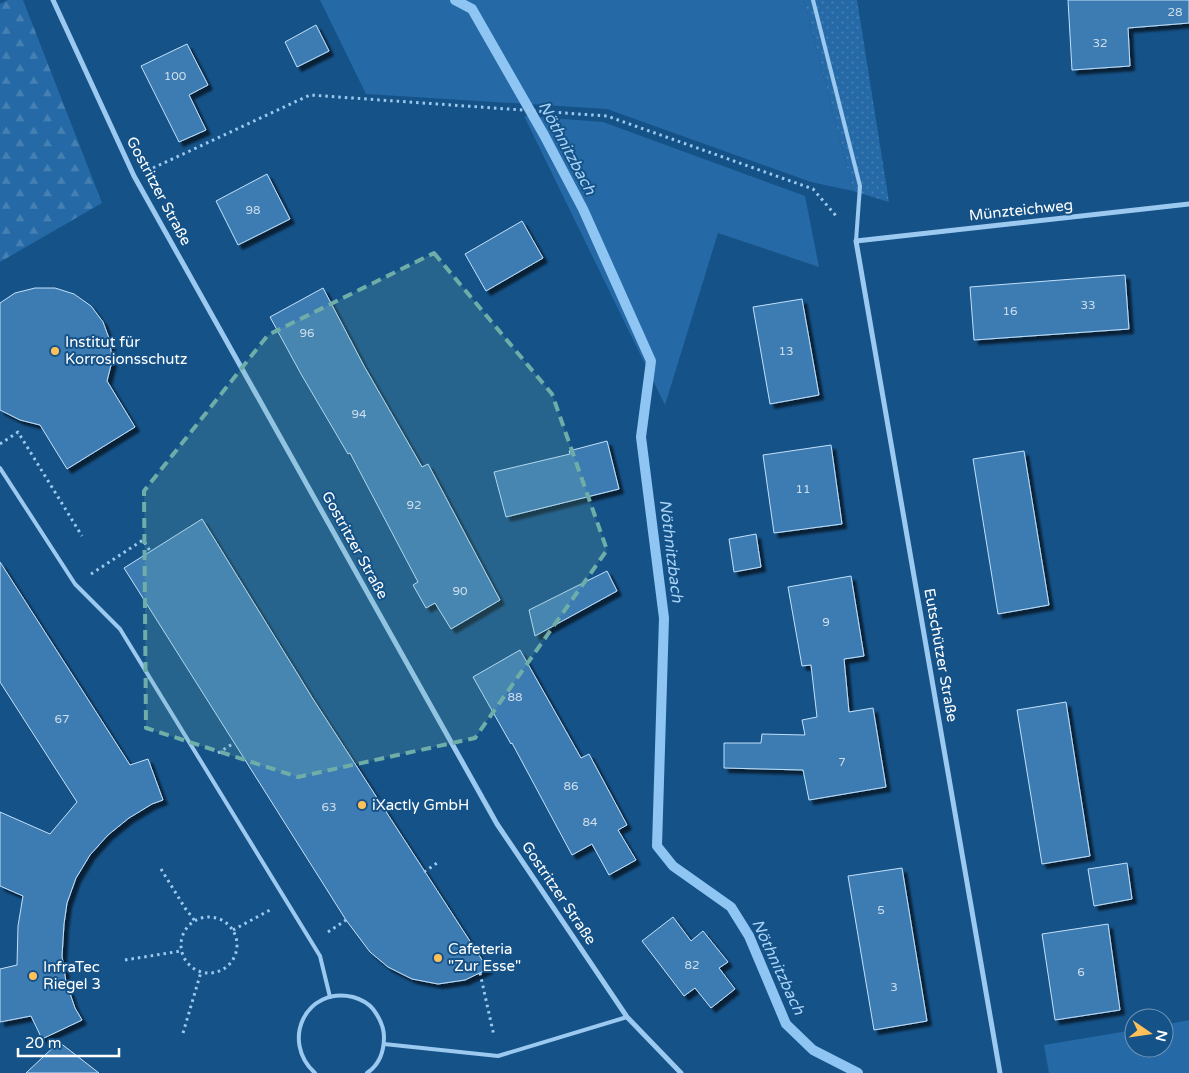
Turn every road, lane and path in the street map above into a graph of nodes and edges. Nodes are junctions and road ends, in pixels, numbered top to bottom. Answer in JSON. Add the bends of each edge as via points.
{"nodes":[{"id":1,"x":53,"y":0,"type":"edge"},
{"id":2,"x":812,"y":0,"type":"edge"},
{"id":3,"x":134,"y":176,"type":"junction"},
{"id":4,"x":1189,"y":204,"type":"edge"},
{"id":5,"x":856,"y":241,"type":"junction"},
{"id":6,"x":0,"y":444,"type":"edge"},
{"id":7,"x":0,"y":468,"type":"edge"},
{"id":8,"x":82,"y":536,"type":"dead end"},
{"id":9,"x":150,"y":552,"type":"dead end"},
{"id":10,"x":75,"y":584,"type":"junction"},
{"id":11,"x":440,"y":861,"type":"dead end"},
{"id":12,"x":161,"y":869,"type":"dead end"},
{"id":13,"x":424,"y":872,"type":"dead end"},
{"id":14,"x":286,"y":901,"type":"junction"},
{"id":15,"x":195,"y":921,"type":"junction"},
{"id":16,"x":233,"y":930,"type":"junction"},
{"id":17,"x":182,"y":951,"type":"junction"},
{"id":18,"x":125,"y":960,"type":"dead end"},
{"id":19,"x":201,"y":972,"type":"junction"},
{"id":20,"x":480,"y":973,"type":"dead end"},
{"id":21,"x":330,"y":997,"type":"junction"},
{"id":22,"x":627,"y":1017,"type":"junction"},
{"id":23,"x":183,"y":1033,"type":"dead end"},
{"id":24,"x":384,"y":1044,"type":"junction"},
{"id":25,"x":498,"y":1056,"type":"junction"},
{"id":26,"x":315,"y":1073,"type":"edge"},
{"id":27,"x":367,"y":1073,"type":"edge"},
{"id":28,"x":681,"y":1073,"type":"edge"},
{"id":29,"x":1000,"y":1073,"type":"edge"}],
"edges":[{"from":1,"to":3,"type":"street","name":"Gostritzer Straße"},
{"from":2,"to":5,"type":"lane","via":[[860,186]]},
{"from":3,"to":5,"type":"path","via":[[310,95],[607,116],[813,189]]},
{"from":3,"to":22,"type":"street","name":"Gostritzer Straße","via":[[497,824]]},
{"from":4,"to":5,"type":"street","name":"Münzteichweg"},
{"from":5,"to":29,"type":"street","name":"Eutschützer Straße"},
{"from":6,"to":8,"type":"path","via":[[18,432]]},
{"from":7,"to":10,"type":"lane"},
{"from":9,"to":10,"type":"path","via":[[143,540]]},
{"from":10,"to":14,"type":"lane","via":[[120,629]]},
{"from":11,"to":13,"type":"path"},
{"from":12,"to":15,"type":"path"},
{"from":14,"to":16,"type":"path"},
{"from":14,"to":21,"type":"lane","via":[[320,956]]},
{"from":15,"to":16,"type":"path","via":[[211,917],[220,919]]},
{"from":15,"to":17,"type":"path","via":[[184,934]]},
{"from":16,"to":19,"type":"path","via":[[238,949],[229,966],[221,972]]},
{"from":17,"to":18,"type":"path"},
{"from":17,"to":19,"type":"path","via":[[188,964]]},
{"from":19,"to":23,"type":"path"},
{"from":20,"to":25,"type":"path"},
{"from":21,"to":24,"type":"lane","via":[[358,998],[370,1006],[384,1030]]},
{"from":21,"to":26,"type":"lane","via":[[307,1011],[298,1036],[303,1059]]},
{"from":22,"to":25,"type":"lane"},
{"from":22,"to":28,"type":"street","name":"Gostritzer Straße"},
{"from":24,"to":25,"type":"lane"},
{"from":24,"to":27,"type":"lane","via":[[380,1058]]}]}
